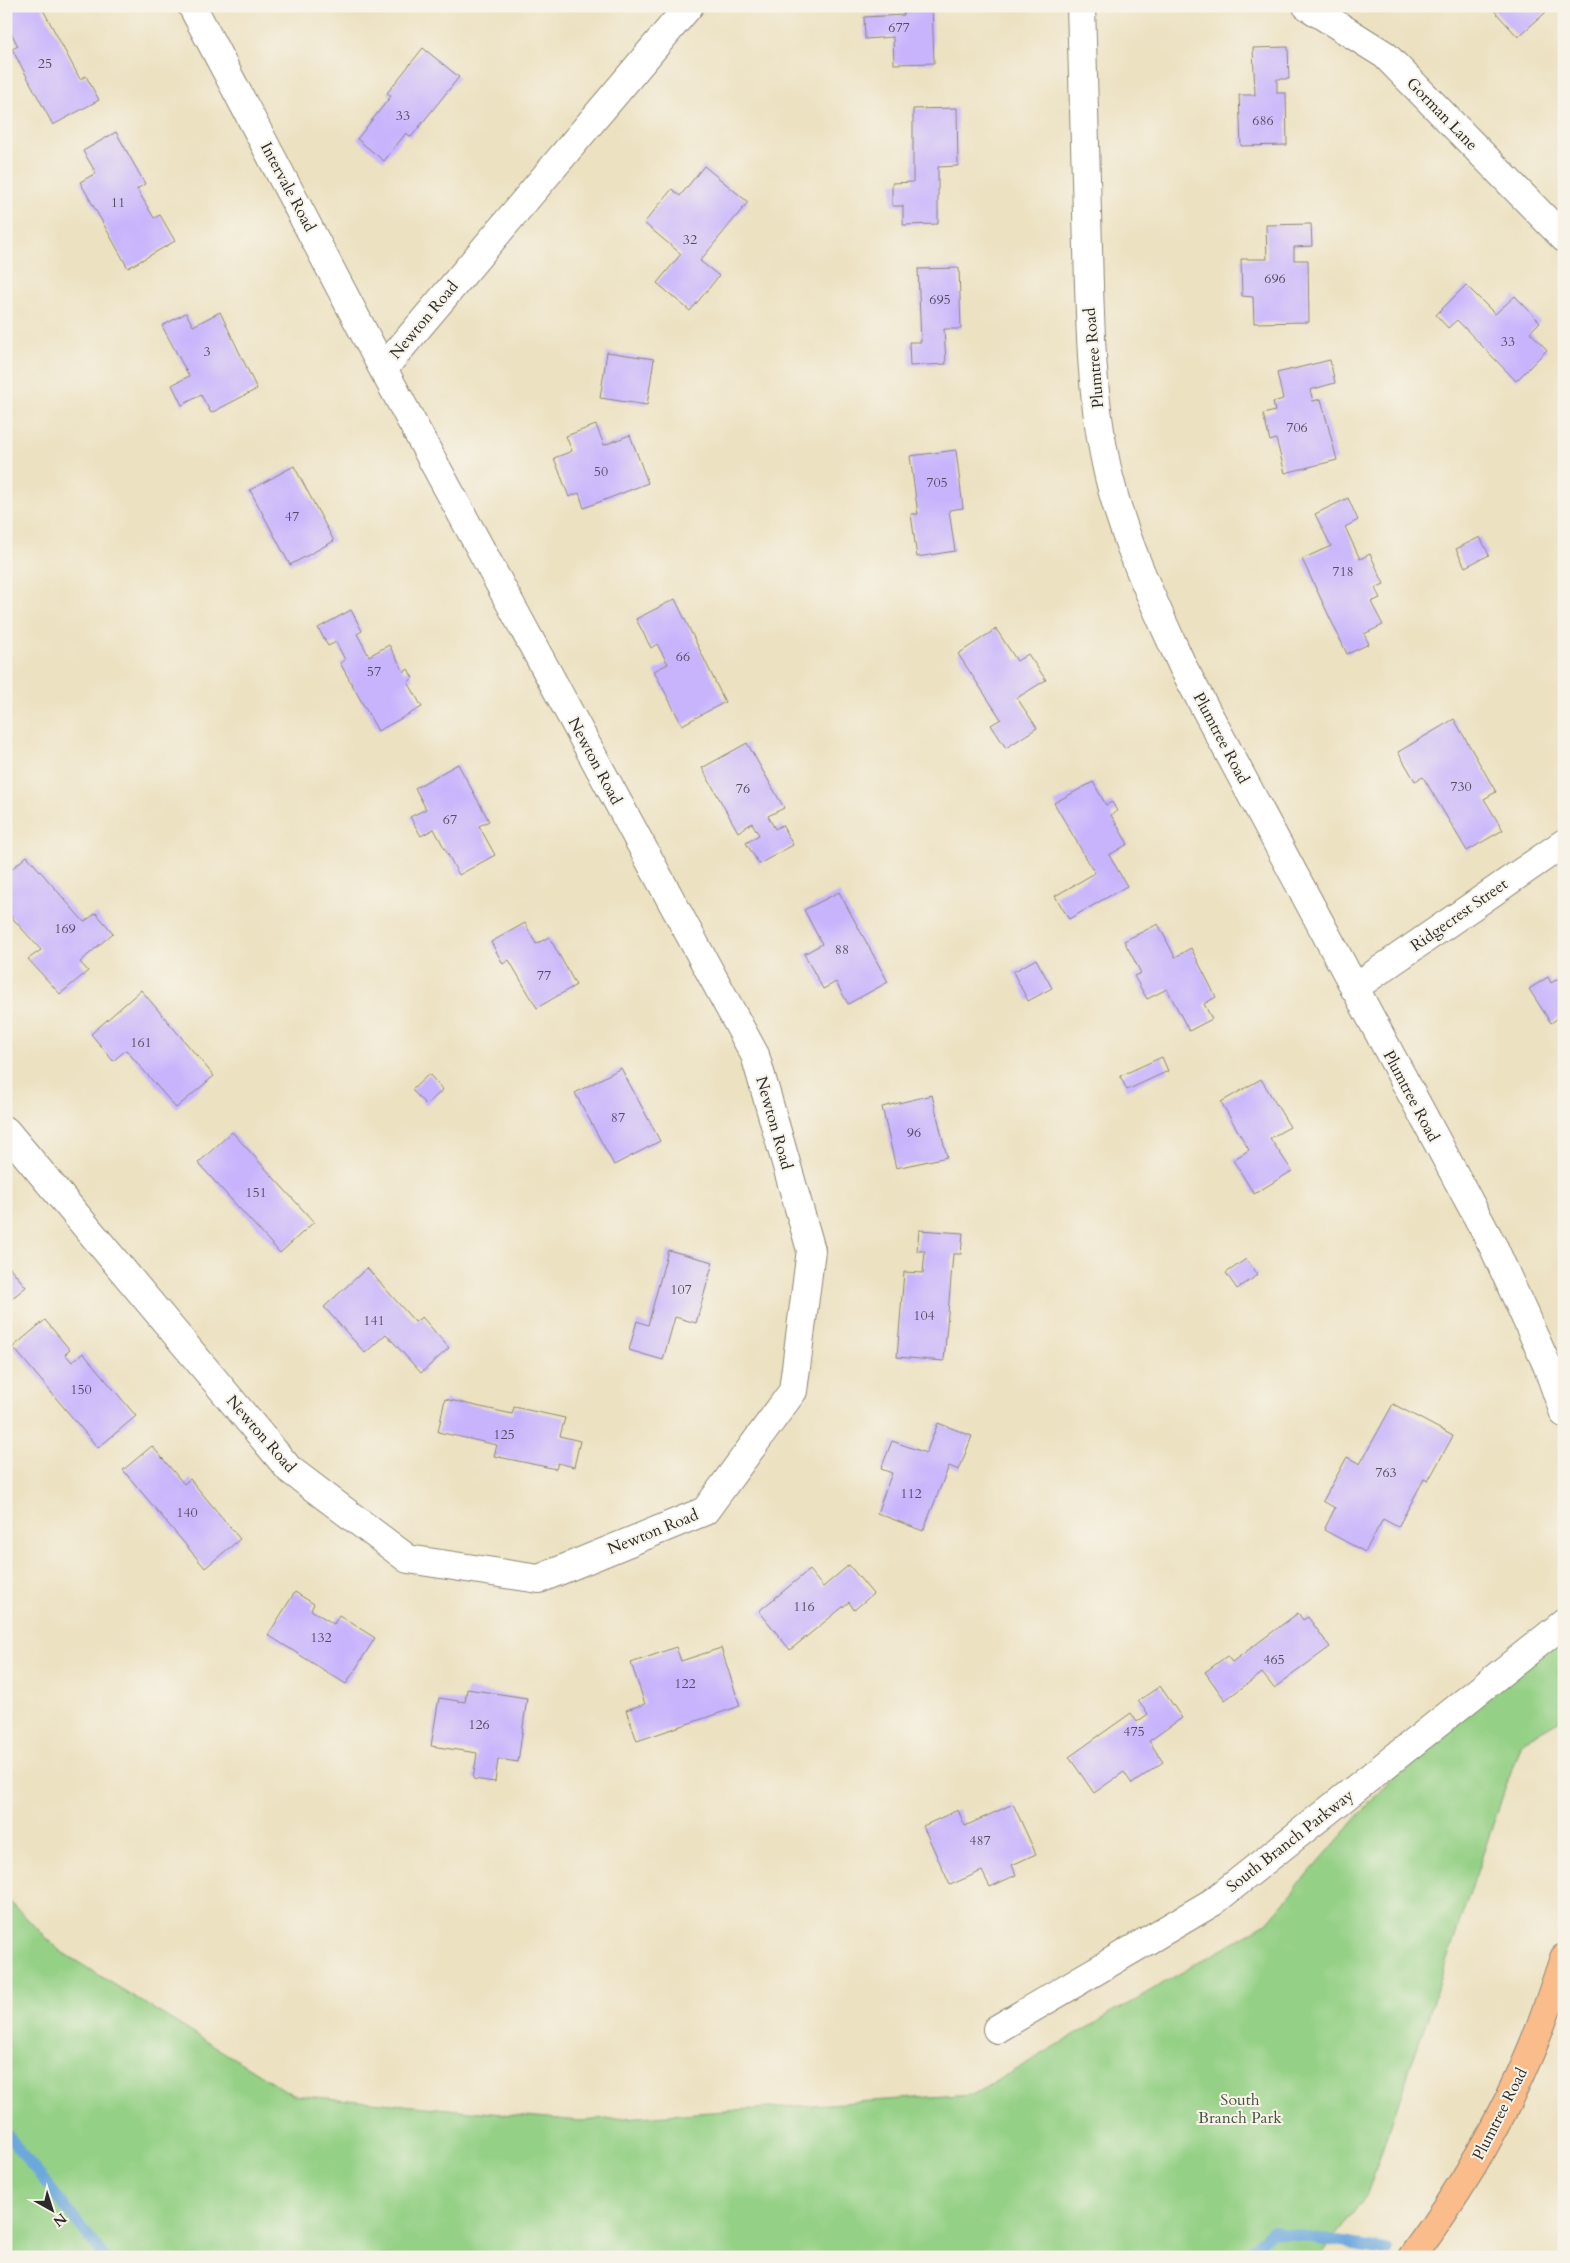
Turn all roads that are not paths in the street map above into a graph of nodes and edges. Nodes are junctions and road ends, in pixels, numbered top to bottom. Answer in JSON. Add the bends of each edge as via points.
{"nodes":[{"id":1,"x":192,"y":6,"type":"edge"},
{"id":2,"x":689,"y":6,"type":"edge"},
{"id":3,"x":1081,"y":6,"type":"edge"},
{"id":4,"x":1308,"y":6,"type":"edge"},
{"id":5,"x":1564,"y":238,"type":"edge"},
{"id":6,"x":383,"y":369,"type":"junction"},
{"id":7,"x":1564,"y":843,"type":"edge"},
{"id":8,"x":1354,"y":988,"type":"junction"},
{"id":9,"x":6,"y":1131,"type":"edge"},
{"id":10,"x":1564,"y":1413,"type":"edge"},
{"id":11,"x":1564,"y":1623,"type":"edge"},
{"id":12,"x":1564,"y":1958,"type":"edge"},
{"id":13,"x":997,"y":2029,"type":"dead end"},
{"id":14,"x":1412,"y":2257,"type":"edge"}],
"edges":[{"from":1,"to":6,"type":"street","name":"Intervale Road"},
{"from":2,"to":6,"type":"street","name":"Newton Road"},
{"from":3,"to":8,"type":"street","name":"Plumtree Road","via":[[1090,347],[1100,433],[1116,506],[1137,565],[1183,667]]},
{"from":4,"to":5,"type":"street","name":"Gorman Lane","via":[[1385,55]]},
{"from":6,"to":9,"type":"street","name":"Newton Road","via":[[755,1055],[812,1250],[793,1391],[705,1510],[539,1579],[408,1559],[288,1469]]},
{"from":7,"to":8,"type":"street","name":"Ridgecrest Street"},
{"from":8,"to":10,"type":"street","name":"Plumtree Road","via":[[1494,1248],[1547,1364]]},
{"from":11,"to":13,"type":"street","name":"South Branch Parkway","via":[[1213,1902]]},
{"from":12,"to":14,"type":"main road","name":"Plumtree Road","via":[[1532,2048],[1490,2138],[1465,2181]]}]}
